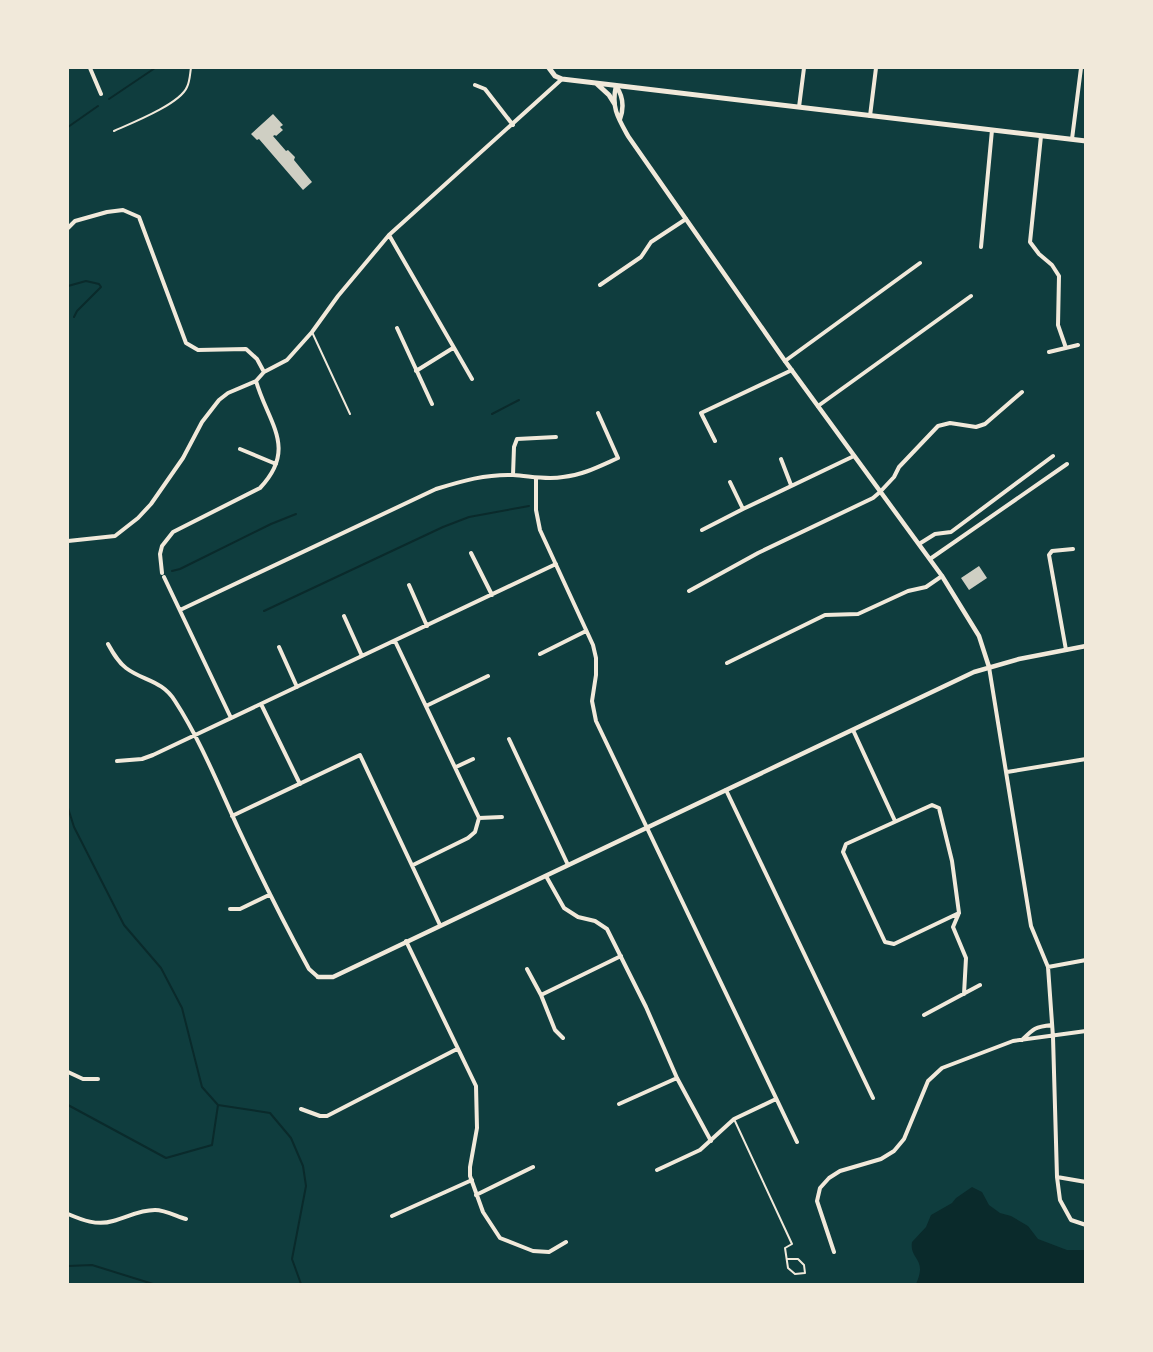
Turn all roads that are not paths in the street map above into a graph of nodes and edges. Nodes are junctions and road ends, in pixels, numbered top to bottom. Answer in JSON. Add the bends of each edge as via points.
{"nodes":[{"id":1,"x":90,"y":68,"type":"edge"},
{"id":2,"x":191,"y":68,"type":"edge"},
{"id":3,"x":549,"y":68,"type":"edge"},
{"id":4,"x":804,"y":68,"type":"edge"},
{"id":5,"x":876,"y":68,"type":"edge"},
{"id":6,"x":1080,"y":68,"type":"edge"},
{"id":7,"x":562,"y":79,"type":"junction"},
{"id":8,"x":596,"y":83,"type":"junction"},
{"id":9,"x":476,"y":84,"type":"dead end"},
{"id":10,"x":616,"y":86,"type":"junction"},
{"id":11,"x":101,"y":94,"type":"dead end"},
{"id":12,"x":614,"y":103,"type":"junction"},
{"id":13,"x":799,"y":108,"type":"junction"},
{"id":14,"x":870,"y":116,"type":"junction"},
{"id":15,"x":620,"y":119,"type":"junction"},
{"id":16,"x":512,"y":125,"type":"junction"},
{"id":17,"x":114,"y":130,"type":"dead end"},
{"id":18,"x":992,"y":130,"type":"junction"},
{"id":19,"x":1041,"y":136,"type":"junction"},
{"id":20,"x":1072,"y":139,"type":"junction"},
{"id":21,"x":1086,"y":141,"type":"edge"},
{"id":22,"x":686,"y":219,"type":"junction"},
{"id":23,"x":68,"y":228,"type":"edge"},
{"id":24,"x":389,"y":235,"type":"junction"},
{"id":25,"x":981,"y":247,"type":"dead end"},
{"id":26,"x":920,"y":262,"type":"dead end"},
{"id":27,"x":600,"y":285,"type":"dead end"},
{"id":28,"x":971,"y":296,"type":"dead end"},
{"id":29,"x":397,"y":328,"type":"dead end"},
{"id":30,"x":312,"y":332,"type":"junction"},
{"id":31,"x":1078,"y":346,"type":"dead end"},
{"id":32,"x":453,"y":348,"type":"junction"},
{"id":33,"x":1066,"y":348,"type":"junction"},
{"id":34,"x":1049,"y":352,"type":"dead end"},
{"id":35,"x":786,"y":361,"type":"junction"},
{"id":36,"x":792,"y":370,"type":"junction"},
{"id":37,"x":416,"y":371,"type":"junction"},
{"id":38,"x":264,"y":372,"type":"junction"},
{"id":39,"x":472,"y":379,"type":"dead end"},
{"id":40,"x":256,"y":381,"type":"junction"},
{"id":41,"x":1022,"y":392,"type":"dead end"},
{"id":42,"x":432,"y":404,"type":"dead end"},
{"id":43,"x":818,"y":406,"type":"junction"},
{"id":44,"x":598,"y":413,"type":"dead end"},
{"id":45,"x":350,"y":414,"type":"dead end"},
{"id":46,"x":556,"y":437,"type":"dead end"},
{"id":47,"x":715,"y":441,"type":"dead end"},
{"id":48,"x":240,"y":449,"type":"dead end"},
{"id":49,"x":854,"y":456,"type":"junction"},
{"id":50,"x":1053,"y":456,"type":"dead end"},
{"id":51,"x":781,"y":459,"type":"dead end"},
{"id":52,"x":276,"y":464,"type":"junction"},
{"id":53,"x":1067,"y":464,"type":"dead end"},
{"id":54,"x":513,"y":475,"type":"junction"},
{"id":55,"x":536,"y":478,"type":"junction"},
{"id":56,"x":730,"y":482,"type":"dead end"},
{"id":57,"x":791,"y":485,"type":"junction"},
{"id":58,"x":880,"y":492,"type":"junction"},
{"id":59,"x":742,"y":509,"type":"junction"},
{"id":60,"x":702,"y":530,"type":"dead end"},
{"id":61,"x":68,"y":541,"type":"edge"},
{"id":62,"x":918,"y":544,"type":"junction"},
{"id":63,"x":1073,"y":549,"type":"dead end"},
{"id":64,"x":471,"y":553,"type":"dead end"},
{"id":65,"x":930,"y":559,"type":"junction"},
{"id":66,"x":556,"y":564,"type":"junction"},
{"id":67,"x":942,"y":576,"type":"junction"},
{"id":68,"x":409,"y":585,"type":"dead end"},
{"id":69,"x":689,"y":590,"type":"dead end"},
{"id":70,"x":492,"y":595,"type":"junction"},
{"id":71,"x":180,"y":610,"type":"junction"},
{"id":72,"x":344,"y":616,"type":"dead end"},
{"id":73,"x":427,"y":626,"type":"junction"},
{"id":74,"x":586,"y":632,"type":"junction"},
{"id":75,"x":395,"y":641,"type":"junction"},
{"id":76,"x":108,"y":644,"type":"dead end"},
{"id":77,"x":1086,"y":646,"type":"edge"},
{"id":78,"x":279,"y":647,"type":"dead end"},
{"id":79,"x":1066,"y":650,"type":"junction"},
{"id":80,"x":540,"y":654,"type":"dead end"},
{"id":81,"x":362,"y":656,"type":"junction"},
{"id":82,"x":727,"y":663,"type":"dead end"},
{"id":83,"x":989,"y":666,"type":"junction"},
{"id":84,"x":488,"y":676,"type":"dead end"},
{"id":85,"x":297,"y":687,"type":"junction"},
{"id":86,"x":261,"y":704,"type":"junction"},
{"id":87,"x":426,"y":706,"type":"junction"},
{"id":88,"x":231,"y":718,"type":"junction"},
{"id":89,"x":853,"y":730,"type":"junction"},
{"id":90,"x":195,"y":735,"type":"junction"},
{"id":91,"x":509,"y":739,"type":"dead end"},
{"id":92,"x":473,"y":759,"type":"dead end"},
{"id":93,"x":1086,"y":759,"type":"edge"},
{"id":94,"x":117,"y":761,"type":"dead end"},
{"id":95,"x":456,"y":767,"type":"junction"},
{"id":96,"x":1007,"y":772,"type":"junction"},
{"id":97,"x":300,"y":784,"type":"junction"},
{"id":98,"x":726,"y":790,"type":"junction"},
{"id":99,"x":232,"y":816,"type":"junction"},
{"id":100,"x":502,"y":817,"type":"dead end"},
{"id":101,"x":479,"y":818,"type":"junction"},
{"id":102,"x":895,"y":821,"type":"junction"},
{"id":103,"x":646,"y":828,"type":"junction"},
{"id":104,"x":413,"y":865,"type":"junction"},
{"id":105,"x":568,"y":865,"type":"junction"},
{"id":106,"x":546,"y":876,"type":"junction"},
{"id":107,"x":269,"y":895,"type":"junction"},
{"id":108,"x":230,"y":908,"type":"dead end"},
{"id":109,"x":959,"y":913,"type":"junction"},
{"id":110,"x":440,"y":925,"type":"junction"},
{"id":111,"x":406,"y":942,"type":"junction"},
{"id":112,"x":621,"y":956,"type":"junction"},
{"id":113,"x":1086,"y":960,"type":"edge"},
{"id":114,"x":1048,"y":967,"type":"junction"},
{"id":115,"x":527,"y":969,"type":"dead end"},
{"id":116,"x":318,"y":977,"type":"joint"},
{"id":117,"x":980,"y":986,"type":"dead end"},
{"id":118,"x":964,"y":994,"type":"junction"},
{"id":119,"x":540,"y":995,"type":"junction"},
{"id":120,"x":924,"y":1016,"type":"dead end"},
{"id":121,"x":1052,"y":1025,"type":"junction"},
{"id":122,"x":1086,"y":1031,"type":"edge"},
{"id":123,"x":1053,"y":1037,"type":"junction"},
{"id":124,"x":564,"y":1038,"type":"dead end"},
{"id":125,"x":1022,"y":1040,"type":"junction"},
{"id":126,"x":457,"y":1049,"type":"junction"},
{"id":127,"x":68,"y":1072,"type":"edge"},
{"id":128,"x":98,"y":1078,"type":"dead end"},
{"id":129,"x":676,"y":1078,"type":"junction"},
{"id":130,"x":873,"y":1098,"type":"dead end"},
{"id":131,"x":776,"y":1099,"type":"junction"},
{"id":132,"x":619,"y":1104,"type":"dead end"},
{"id":133,"x":301,"y":1109,"type":"dead end"},
{"id":134,"x":734,"y":1119,"type":"junction"},
{"id":135,"x":710,"y":1141,"type":"junction"},
{"id":136,"x":797,"y":1142,"type":"dead end"},
{"id":137,"x":533,"y":1167,"type":"dead end"},
{"id":138,"x":657,"y":1170,"type":"dead end"},
{"id":139,"x":1057,"y":1177,"type":"junction"},
{"id":140,"x":472,"y":1180,"type":"junction"},
{"id":141,"x":1086,"y":1182,"type":"edge"},
{"id":142,"x":476,"y":1195,"type":"junction"},
{"id":143,"x":68,"y":1214,"type":"edge"},
{"id":144,"x":392,"y":1216,"type":"dead end"},
{"id":145,"x":186,"y":1219,"type":"dead end"},
{"id":146,"x":1086,"y":1225,"type":"edge"},
{"id":147,"x":566,"y":1242,"type":"dead end"},
{"id":148,"x":834,"y":1252,"type":"dead end"},
{"id":149,"x":787,"y":1259,"type":"junction"}],
"edges":[{"from":1,"to":11,"type":"street"},
{"from":2,"to":17,"type":"lane","via":[[187,87],[181,95],[150,115]]},
{"from":3,"to":7,"type":"main road"},
{"from":4,"to":13,"type":"street"},
{"from":5,"to":14,"type":"street"},
{"from":6,"to":20,"type":"street"},
{"from":7,"to":8,"type":"main road"},
{"from":7,"to":16,"type":"street"},
{"from":8,"to":10,"type":"main road"},
{"from":8,"to":12,"type":"main road"},
{"from":9,"to":16,"type":"street","via":[[485,89]]},
{"from":10,"to":12,"type":"street"},
{"from":10,"to":13,"type":"main road"},
{"from":10,"to":15,"type":"street","via":[[622,94]]},
{"from":12,"to":15,"type":"street","via":[[615,113]]},
{"from":13,"to":14,"type":"main road"},
{"from":14,"to":18,"type":"main road"},
{"from":15,"to":22,"type":"street","via":[[628,136]]},
{"from":16,"to":24,"type":"street"},
{"from":18,"to":19,"type":"main road"},
{"from":18,"to":25,"type":"street"},
{"from":19,"to":20,"type":"main road"},
{"from":19,"to":33,"type":"street","via":[[1030,242],[1059,276],[1058,325]]},
{"from":20,"to":21,"type":"main road"},
{"from":22,"to":27,"type":"street","via":[[651,242],[641,257]]},
{"from":22,"to":35,"type":"street"},
{"from":23,"to":38,"type":"street","via":[[76,220],[107,212],[123,210],[139,217],[186,343],[198,350],[246,349]]},
{"from":24,"to":30,"type":"street"},
{"from":24,"to":32,"type":"street"},
{"from":26,"to":35,"type":"street"},
{"from":28,"to":43,"type":"street"},
{"from":29,"to":37,"type":"street"},
{"from":30,"to":38,"type":"street","via":[[287,360]]},
{"from":30,"to":45,"type":"lane"},
{"from":31,"to":33,"type":"street"},
{"from":32,"to":37,"type":"street"},
{"from":32,"to":39,"type":"street"},
{"from":33,"to":34,"type":"street"},
{"from":35,"to":36,"type":"street"},
{"from":36,"to":43,"type":"street"},
{"from":36,"to":47,"type":"street","via":[[701,413]]},
{"from":37,"to":42,"type":"street"},
{"from":38,"to":40,"type":"street"},
{"from":40,"to":52,"type":"street","via":[[278,435]]},
{"from":40,"to":61,"type":"street","via":[[228,393],[213,406],[183,458],[138,518],[115,536]]},
{"from":41,"to":58,"type":"street","via":[[985,424],[976,427],[950,423],[938,426]]},
{"from":43,"to":49,"type":"street"},
{"from":44,"to":55,"type":"street","via":[[618,458],[582,474]]},
{"from":46,"to":54,"type":"street","via":[[517,439]]},
{"from":48,"to":52,"type":"street"},
{"from":49,"to":57,"type":"street"},
{"from":49,"to":58,"type":"street"},
{"from":50,"to":62,"type":"street","via":[[951,532],[935,534]]},
{"from":51,"to":57,"type":"street"},
{"from":52,"to":71,"type":"street","via":[[260,488],[172,532],[162,546],[163,575]]},
{"from":53,"to":65,"type":"street"},
{"from":54,"to":55,"type":"street"},
{"from":54,"to":71,"type":"street","via":[[476,477],[436,488]]},
{"from":55,"to":66,"type":"street","via":[[540,530]]},
{"from":56,"to":59,"type":"street"},
{"from":57,"to":59,"type":"street"},
{"from":58,"to":62,"type":"street"},
{"from":58,"to":69,"type":"street"},
{"from":59,"to":60,"type":"street"},
{"from":62,"to":65,"type":"street"},
{"from":63,"to":79,"type":"street","via":[[1052,551],[1049,555]]},
{"from":64,"to":70,"type":"street"},
{"from":65,"to":67,"type":"street"},
{"from":66,"to":70,"type":"street"},
{"from":66,"to":74,"type":"street"},
{"from":67,"to":82,"type":"street","via":[[926,588],[908,591],[858,614],[825,615]]},
{"from":67,"to":83,"type":"street","via":[[979,636]]},
{"from":68,"to":73,"type":"street"},
{"from":70,"to":73,"type":"street"},
{"from":71,"to":88,"type":"street"},
{"from":72,"to":81,"type":"street"},
{"from":73,"to":75,"type":"street"},
{"from":74,"to":80,"type":"street"},
{"from":74,"to":103,"type":"street","via":[[596,658],[592,701],[596,721]]},
{"from":75,"to":81,"type":"street"},
{"from":75,"to":87,"type":"street"},
{"from":76,"to":90,"type":"street","via":[[124,667],[160,685],[170,694]]},
{"from":77,"to":79,"type":"street"},
{"from":78,"to":85,"type":"street"},
{"from":79,"to":83,"type":"street"},
{"from":81,"to":85,"type":"street"},
{"from":83,"to":89,"type":"street"},
{"from":83,"to":96,"type":"street"},
{"from":84,"to":87,"type":"street"},
{"from":85,"to":86,"type":"street"},
{"from":86,"to":88,"type":"street"},
{"from":86,"to":97,"type":"street"},
{"from":87,"to":95,"type":"street"},
{"from":88,"to":90,"type":"street"},
{"from":89,"to":98,"type":"street"},
{"from":89,"to":102,"type":"street"},
{"from":90,"to":94,"type":"street","via":[[142,759]]},
{"from":90,"to":99,"type":"street"},
{"from":91,"to":105,"type":"street"},
{"from":92,"to":95,"type":"street"},
{"from":93,"to":96,"type":"street"},
{"from":95,"to":101,"type":"street"},
{"from":96,"to":114,"type":"street","via":[[1031,926]]},
{"from":97,"to":99,"type":"street"},
{"from":97,"to":104,"type":"street","via":[[360,755]]},
{"from":98,"to":103,"type":"street"},
{"from":98,"to":130,"type":"street"},
{"from":99,"to":107,"type":"street"},
{"from":100,"to":101,"type":"street"},
{"from":101,"to":104,"type":"street","via":[[475,832],[468,838]]},
{"from":102,"to":109,"type":"street","via":[[932,805],[939,808],[952,861]]},
{"from":102,"to":109,"type":"street","via":[[846,844],[842,852],[885,942],[894,944]]},
{"from":103,"to":105,"type":"street"},
{"from":103,"to":131,"type":"street"},
{"from":104,"to":110,"type":"street"},
{"from":105,"to":106,"type":"street"},
{"from":106,"to":110,"type":"street"},
{"from":106,"to":112,"type":"street","via":[[564,908],[607,929]]},
{"from":107,"to":108,"type":"street","via":[[240,909]]},
{"from":107,"to":116,"type":"street","via":[[309,969]]},
{"from":109,"to":118,"type":"street","via":[[953,927],[966,958]]},
{"from":110,"to":111,"type":"street"},
{"from":111,"to":116,"type":"street","via":[[333,977]]},
{"from":111,"to":126,"type":"street"},
{"from":112,"to":119,"type":"street"},
{"from":112,"to":129,"type":"street"},
{"from":113,"to":114,"type":"street"},
{"from":114,"to":121,"type":"street"},
{"from":115,"to":119,"type":"street"},
{"from":117,"to":118,"type":"street"},
{"from":118,"to":120,"type":"street"},
{"from":119,"to":124,"type":"street","via":[[554,1030]]},
{"from":121,"to":123,"type":"street"},
{"from":121,"to":125,"type":"street","via":[[1036,1027]]},
{"from":122,"to":123,"type":"street"},
{"from":123,"to":125,"type":"street"},
{"from":123,"to":139,"type":"street"},
{"from":125,"to":148,"type":"street","via":[[942,1068],[928,1081],[904,1139],[894,1151],[881,1159],[840,1172],[820,1188],[817,1201]]},
{"from":126,"to":133,"type":"street","via":[[327,1116]]},
{"from":126,"to":140,"type":"street","via":[[476,1086],[478,1103],[478,1128],[470,1164]]},
{"from":127,"to":128,"type":"street","via":[[83,1079]]},
{"from":129,"to":132,"type":"street"},
{"from":129,"to":135,"type":"street"},
{"from":131,"to":134,"type":"street"},
{"from":131,"to":136,"type":"street"},
{"from":134,"to":135,"type":"street"},
{"from":134,"to":149,"type":"lane","via":[[792,1244],[785,1248]]},
{"from":135,"to":138,"type":"street","via":[[700,1150]]},
{"from":137,"to":142,"type":"street"},
{"from":139,"to":141,"type":"street"},
{"from":139,"to":146,"type":"street","via":[[1063,1207],[1071,1220]]},
{"from":140,"to":142,"type":"street"},
{"from":140,"to":144,"type":"street"},
{"from":142,"to":147,"type":"street","via":[[500,1238],[533,1251],[549,1252]]},
{"from":143,"to":145,"type":"street","via":[[99,1223],[112,1222],[139,1211],[157,1210]]},
{"from":149,"to":149,"type":"lane","via":[[788,1268],[795,1274],[805,1273],[804,1265],[798,1259]]}]}
